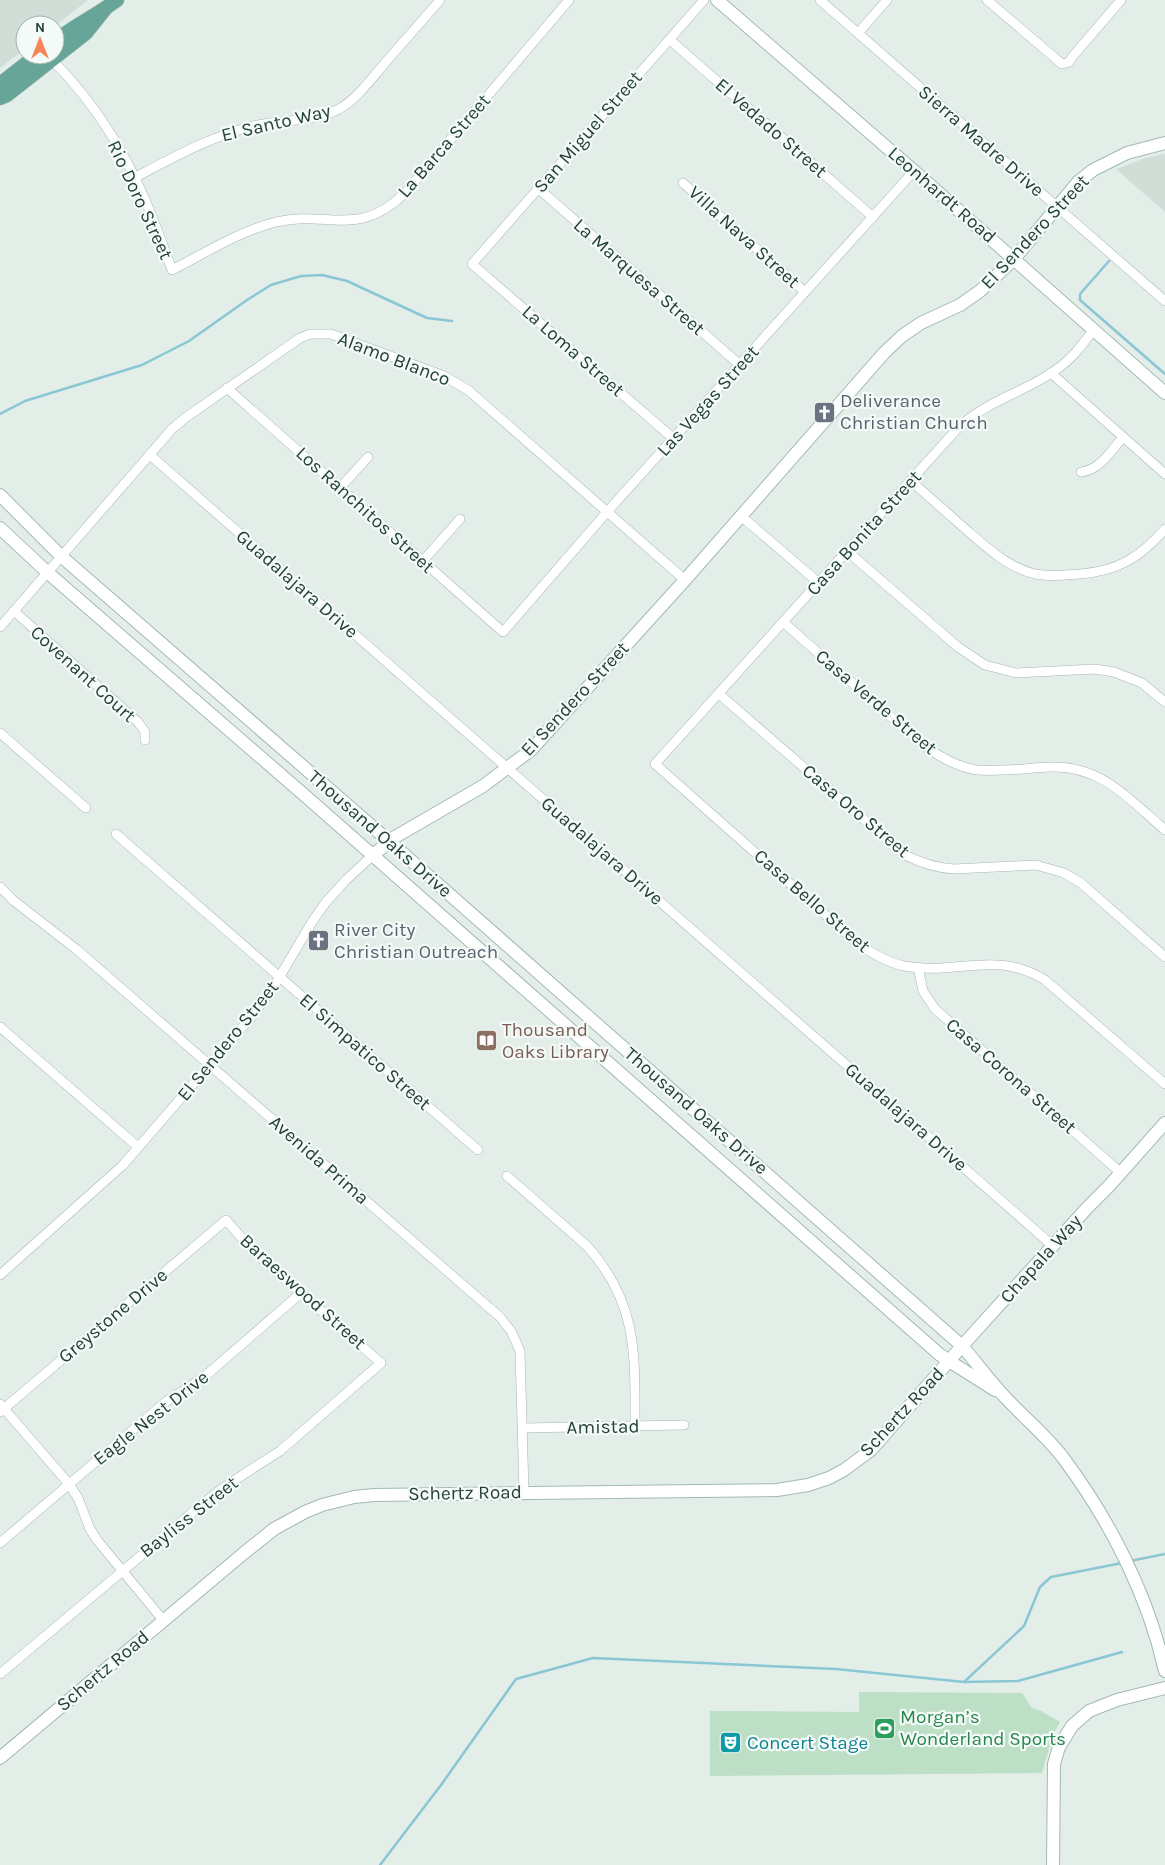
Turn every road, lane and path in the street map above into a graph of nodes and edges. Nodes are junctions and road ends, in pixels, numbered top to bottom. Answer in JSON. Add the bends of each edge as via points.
{"nodes":[{"id":1,"x":440,"y":0,"type":"edge"},
{"id":2,"x":569,"y":0,"type":"edge"},
{"id":3,"x":704,"y":0,"type":"edge"},
{"id":4,"x":717,"y":0,"type":"edge"},
{"id":5,"x":820,"y":0,"type":"edge"},
{"id":6,"x":887,"y":0,"type":"edge"},
{"id":7,"x":987,"y":0,"type":"edge"},
{"id":8,"x":1121,"y":0,"type":"edge"},
{"id":9,"x":112,"y":4,"type":"edge"},
{"id":10,"x":65,"y":33,"type":"edge"},
{"id":11,"x":858,"y":33,"type":"junction"},
{"id":12,"x":670,"y":40,"type":"junction"},
{"id":13,"x":65,"y":50,"type":"edge"},
{"id":14,"x":24,"y":65,"type":"edge"},
{"id":15,"x":46,"y":65,"type":"edge"},
{"id":16,"x":57,"y":65,"type":"edge"},
{"id":17,"x":0,"y":84,"type":"edge"},
{"id":18,"x":0,"y":98,"type":"edge"},
{"id":19,"x":1165,"y":143,"type":"edge"},
{"id":20,"x":914,"y":171,"type":"junction"},
{"id":21,"x":134,"y":178,"type":"junction"},
{"id":22,"x":683,"y":183,"type":"dead end"},
{"id":23,"x":539,"y":189,"type":"junction"},
{"id":24,"x":1056,"y":207,"type":"junction"},
{"id":25,"x":873,"y":217,"type":"junction"},
{"id":26,"x":1014,"y":259,"type":"junction"},
{"id":27,"x":472,"y":264,"type":"joint"},
{"id":28,"x":172,"y":270,"type":"joint"},
{"id":29,"x":805,"y":292,"type":"junction"},
{"id":30,"x":1165,"y":301,"type":"edge"},
{"id":31,"x":1094,"y":329,"type":"junction"},
{"id":32,"x":740,"y":365,"type":"junction"},
{"id":33,"x":1051,"y":373,"type":"junction"},
{"id":34,"x":227,"y":388,"type":"junction"},
{"id":35,"x":1165,"y":393,"type":"edge"},
{"id":36,"x":1123,"y":437,"type":"junction"},
{"id":37,"x":674,"y":439,"type":"junction"},
{"id":38,"x":150,"y":455,"type":"junction"},
{"id":39,"x":368,"y":457,"type":"dead end"},
{"id":40,"x":1081,"y":472,"type":"dead end"},
{"id":41,"x":1165,"y":474,"type":"edge"},
{"id":42,"x":911,"y":481,"type":"junction"},
{"id":43,"x":340,"y":488,"type":"junction"},
{"id":44,"x":0,"y":495,"type":"edge"},
{"id":45,"x":607,"y":512,"type":"junction"},
{"id":46,"x":741,"y":516,"type":"junction"},
{"id":47,"x":460,"y":519,"type":"dead end"},
{"id":48,"x":0,"y":528,"type":"edge"},
{"id":49,"x":1165,"y":529,"type":"edge"},
{"id":50,"x":846,"y":551,"type":"junction"},
{"id":51,"x":62,"y":556,"type":"junction"},
{"id":52,"x":422,"y":562,"type":"junction"},
{"id":53,"x":47,"y":572,"type":"junction"},
{"id":54,"x":685,"y":580,"type":"junction"},
{"id":55,"x":818,"y":583,"type":"junction"},
{"id":56,"x":14,"y":611,"type":"junction"},
{"id":57,"x":784,"y":622,"type":"junction"},
{"id":58,"x":0,"y":627,"type":"edge"},
{"id":59,"x":503,"y":632,"type":"joint"},
{"id":60,"x":719,"y":694,"type":"junction"},
{"id":61,"x":1165,"y":702,"type":"edge"},
{"id":62,"x":0,"y":733,"type":"edge"},
{"id":63,"x":144,"y":740,"type":"dead end"},
{"id":64,"x":655,"y":764,"type":"joint"},
{"id":65,"x":508,"y":768,"type":"junction"},
{"id":66,"x":86,"y":808,"type":"dead end"},
{"id":67,"x":1165,"y":830,"type":"edge"},
{"id":68,"x":116,"y":834,"type":"dead end"},
{"id":69,"x":389,"y":841,"type":"junction"},
{"id":70,"x":373,"y":855,"type":"junction"},
{"id":71,"x":0,"y":887,"type":"edge"},
{"id":72,"x":1165,"y":957,"type":"edge"},
{"id":73,"x":918,"y":967,"type":"junction"},
{"id":74,"x":280,"y":977,"type":"junction"},
{"id":75,"x":0,"y":1027,"type":"edge"},
{"id":76,"x":210,"y":1065,"type":"junction"},
{"id":77,"x":1165,"y":1084,"type":"edge"},
{"id":78,"x":1165,"y":1123,"type":"edge"},
{"id":79,"x":138,"y":1147,"type":"junction"},
{"id":80,"x":478,"y":1150,"type":"dead end"},
{"id":81,"x":1121,"y":1173,"type":"junction"},
{"id":82,"x":507,"y":1176,"type":"dead end"},
{"id":83,"x":226,"y":1220,"type":"joint"},
{"id":84,"x":1054,"y":1246,"type":"junction"},
{"id":85,"x":0,"y":1275,"type":"edge"},
{"id":86,"x":301,"y":1294,"type":"junction"},
{"id":87,"x":962,"y":1346,"type":"junction"},
{"id":88,"x":948,"y":1361,"type":"junction"},
{"id":89,"x":381,"y":1363,"type":"joint"},
{"id":90,"x":1003,"y":1395,"type":"junction"},
{"id":91,"x":1,"y":1408,"type":"edge"},
{"id":92,"x":684,"y":1425,"type":"dead end"},
{"id":93,"x":634,"y":1426,"type":"junction"},
{"id":94,"x":523,"y":1428,"type":"junction"},
{"id":95,"x":69,"y":1484,"type":"junction"},
{"id":96,"x":524,"y":1492,"type":"junction"},
{"id":97,"x":0,"y":1543,"type":"edge"},
{"id":98,"x":122,"y":1570,"type":"junction"},
{"id":99,"x":163,"y":1620,"type":"junction"},
{"id":100,"x":1165,"y":1671,"type":"edge"},
{"id":101,"x":0,"y":1674,"type":"edge"},
{"id":102,"x":1165,"y":1688,"type":"edge"},
{"id":103,"x":0,"y":1758,"type":"edge"},
{"id":104,"x":1053,"y":1865,"type":"edge"}],
"edges":[{"from":1,"to":21,"type":"street","name":"El Santo Way","via":[[359,93],[341,108],[316,117],[277,121],[226,134]]},
{"from":2,"to":28,"type":"street","name":"La Barca Street","via":[[392,206],[363,219],[276,222],[245,233]]},
{"from":3,"to":12,"type":"street","name":"San Miguel Street"},
{"from":4,"to":20,"type":"street","name":"Leonhardt Road"},
{"from":5,"to":11,"type":"street","name":"Sierra Madre Drive"},
{"from":6,"to":11,"type":"street"},
{"from":7,"to":8,"type":"street","via":[[1062,64],[1069,62]]},
{"from":9,"to":10,"type":"main road"},
{"from":9,"to":13,"type":"main road","via":[[86,33]]},
{"from":11,"to":24,"type":"street","name":"Sierra Madre Drive"},
{"from":12,"to":23,"type":"street","name":"San Miguel Street"},
{"from":12,"to":25,"type":"street","name":"El Vedado Street"},
{"from":14,"to":17,"type":"main road"},
{"from":15,"to":18,"type":"main road"},
{"from":16,"to":21,"type":"street","name":"Rio Doro Street","via":[[104,124]]},
{"from":19,"to":24,"type":"street","name":"El Sendero Street","via":[[1110,160],[1078,182]]},
{"from":20,"to":25,"type":"street","name":"Las Vegas Street"},
{"from":20,"to":26,"type":"street","name":"Leonhardt Road"},
{"from":21,"to":28,"type":"street","name":"Rio Doro Street"},
{"from":22,"to":29,"type":"street","name":"Villa Nava Street"},
{"from":23,"to":27,"type":"street","name":"San Miguel Street"},
{"from":23,"to":32,"type":"street","name":"La Marquesa Street"},
{"from":24,"to":26,"type":"street","name":"El Sendero Street"},
{"from":24,"to":30,"type":"street","name":"Sierra Madre Drive"},
{"from":25,"to":29,"type":"street","name":"Las Vegas Street"},
{"from":26,"to":31,"type":"street","name":"Leonhardt Road"},
{"from":26,"to":46,"type":"street","name":"El Sendero Street","via":[[971,299],[902,336]]},
{"from":27,"to":37,"type":"street","name":"La Loma Street"},
{"from":29,"to":32,"type":"street","name":"Las Vegas Street"},
{"from":31,"to":33,"type":"street","name":"Casa Bonita Street","via":[[1071,357]]},
{"from":31,"to":35,"type":"street","name":"Leonhardt Road"},
{"from":32,"to":37,"type":"street","name":"Las Vegas Street"},
{"from":33,"to":36,"type":"street"},
{"from":33,"to":42,"type":"street","name":"Casa Bonita Street","via":[[968,418]]},
{"from":34,"to":38,"type":"street","name":"Alamo Blanco","via":[[185,418]]},
{"from":34,"to":43,"type":"street","name":"Los Ranchitos Street"},
{"from":34,"to":45,"type":"street","name":"Alamo Blanco","via":[[300,338],[310,334],[331,334],[454,381],[468,390]]},
{"from":36,"to":40,"type":"street","via":[[1099,465]]},
{"from":36,"to":41,"type":"street"},
{"from":37,"to":45,"type":"street","name":"Las Vegas Street"},
{"from":38,"to":51,"type":"street","name":"Alamo Blanco"},
{"from":38,"to":65,"type":"street","name":"Guadalajara Drive"},
{"from":39,"to":43,"type":"street"},
{"from":42,"to":49,"type":"street","via":[[999,557],[1036,574],[1069,575],[1114,568],[1141,553]]},
{"from":42,"to":50,"type":"street","name":"Casa Bonita Street"},
{"from":43,"to":52,"type":"street","name":"Los Ranchitos Street"},
{"from":44,"to":51,"type":"street","name":"Thousand Oaks Drive"},
{"from":45,"to":54,"type":"street","name":"Alamo Blanco"},
{"from":45,"to":59,"type":"street","name":"Las Vegas Street"},
{"from":46,"to":54,"type":"street","name":"El Sendero Street"},
{"from":46,"to":55,"type":"street"},
{"from":47,"to":52,"type":"street"},
{"from":48,"to":53,"type":"street","name":"Thousand Oaks Drive"},
{"from":50,"to":55,"type":"street","name":"Casa Bonita Street"},
{"from":50,"to":61,"type":"street","via":[[958,647],[985,665],[1016,673],[1094,669],[1114,672],[1142,684]]},
{"from":51,"to":53,"type":"street","name":"Alamo Blanco"},
{"from":51,"to":69,"type":"street","name":"Thousand Oaks Drive"},
{"from":52,"to":59,"type":"street","name":"Los Ranchitos Street"},
{"from":53,"to":56,"type":"street","name":"Alamo Blanco"},
{"from":53,"to":70,"type":"street","name":"Thousand Oaks Drive"},
{"from":54,"to":65,"type":"street","name":"El Sendero Street","via":[[531,750]]},
{"from":55,"to":57,"type":"street","name":"Casa Bonita Street"},
{"from":56,"to":58,"type":"street","name":"Alamo Blanco"},
{"from":56,"to":63,"type":"street","name":"Covenant Court","via":[[138,722],[144,732]]},
{"from":57,"to":60,"type":"street","name":"Casa Bonita Street"},
{"from":57,"to":67,"type":"street","name":"Casa Verde Street","via":[[924,746],[948,762],[977,770],[1053,766],[1089,772],[1105,779]]},
{"from":60,"to":64,"type":"street","name":"Casa Bonita Street"},
{"from":60,"to":72,"type":"street","name":"Casa Oro Street","via":[[905,855],[923,864],[944,868],[1036,865],[1055,869],[1081,883]]},
{"from":62,"to":66,"type":"street"},
{"from":64,"to":73,"type":"street","name":"Casa Bello Street","via":[[865,948],[884,959]]},
{"from":65,"to":69,"type":"street","name":"El Sendero Street"},
{"from":65,"to":84,"type":"street","name":"Guadalajara Drive"},
{"from":68,"to":74,"type":"street","name":"El Simpatico Street"},
{"from":69,"to":70,"type":"street","name":"El Sendero Street"},
{"from":69,"to":87,"type":"street","name":"Thousand Oaks Drive"},
{"from":70,"to":74,"type":"street","name":"El Sendero Street","via":[[326,902]]},
{"from":70,"to":88,"type":"street","name":"Thousand Oaks Drive"},
{"from":71,"to":76,"type":"street","name":"Avenida Prima"},
{"from":73,"to":77,"type":"street","name":"Casa Bello Street","via":[[1000,964],[1028,971],[1045,980]]},
{"from":73,"to":81,"type":"street","name":"Casa Corona Street","via":[[923,991],[935,1009]]},
{"from":74,"to":76,"type":"street","name":"El Sendero Street"},
{"from":74,"to":80,"type":"street","name":"El Simpatico Street"},
{"from":75,"to":79,"type":"street"},
{"from":76,"to":79,"type":"street","name":"El Sendero Street"},
{"from":76,"to":94,"type":"street","name":"Avenida Prima","via":[[506,1324],[520,1351]]},
{"from":78,"to":81,"type":"street","name":"Chapala Way"},
{"from":79,"to":85,"type":"street","name":"El Sendero Street","via":[[111,1177]]},
{"from":81,"to":84,"type":"street","name":"Chapala Way"},
{"from":82,"to":93,"type":"street","via":[[599,1258],[618,1290],[633,1343]]},
{"from":83,"to":86,"type":"street","name":"Baraeswood Street"},
{"from":83,"to":91,"type":"street","name":"Greystone Drive"},
{"from":84,"to":87,"type":"street","name":"Chapala Way"},
{"from":86,"to":89,"type":"street","name":"Baraeswood Street"},
{"from":86,"to":95,"type":"street","name":"Eagle Nest Drive","via":[[204,1378],[167,1401]]},
{"from":87,"to":88,"type":"street","name":"Schertz Road"},
{"from":87,"to":90,"type":"street","name":"Thousand Oaks Drive"},
{"from":88,"to":90,"type":"street","name":"Thousand Oaks Drive"},
{"from":88,"to":96,"type":"street","name":"Schertz Road","via":[[871,1450],[844,1470],[808,1485],[777,1490]]},
{"from":89,"to":98,"type":"street","name":"Bayliss Street","via":[[280,1451],[224,1487]]},
{"from":90,"to":100,"type":"street","name":"Thousand Oaks Drive","via":[[1063,1458],[1102,1518],[1132,1574],[1154,1630]]},
{"from":91,"to":95,"type":"street"},
{"from":92,"to":93,"type":"street","name":"Amistad"},
{"from":93,"to":94,"type":"street","name":"Amistad"},
{"from":94,"to":96,"type":"street","name":"Avenida Prima"},
{"from":95,"to":97,"type":"street","name":"Eagle Nest Drive"},
{"from":95,"to":98,"type":"street","via":[[82,1505],[90,1529]]},
{"from":96,"to":99,"type":"street","name":"Schertz Road","via":[[374,1495],[322,1505],[274,1529]]},
{"from":98,"to":99,"type":"street"},
{"from":98,"to":101,"type":"street","name":"Bayliss Street"},
{"from":99,"to":103,"type":"street","name":"Schertz Road"},
{"from":102,"to":104,"type":"street","via":[[1088,1711],[1072,1726],[1059,1747],[1054,1764]]}]}
